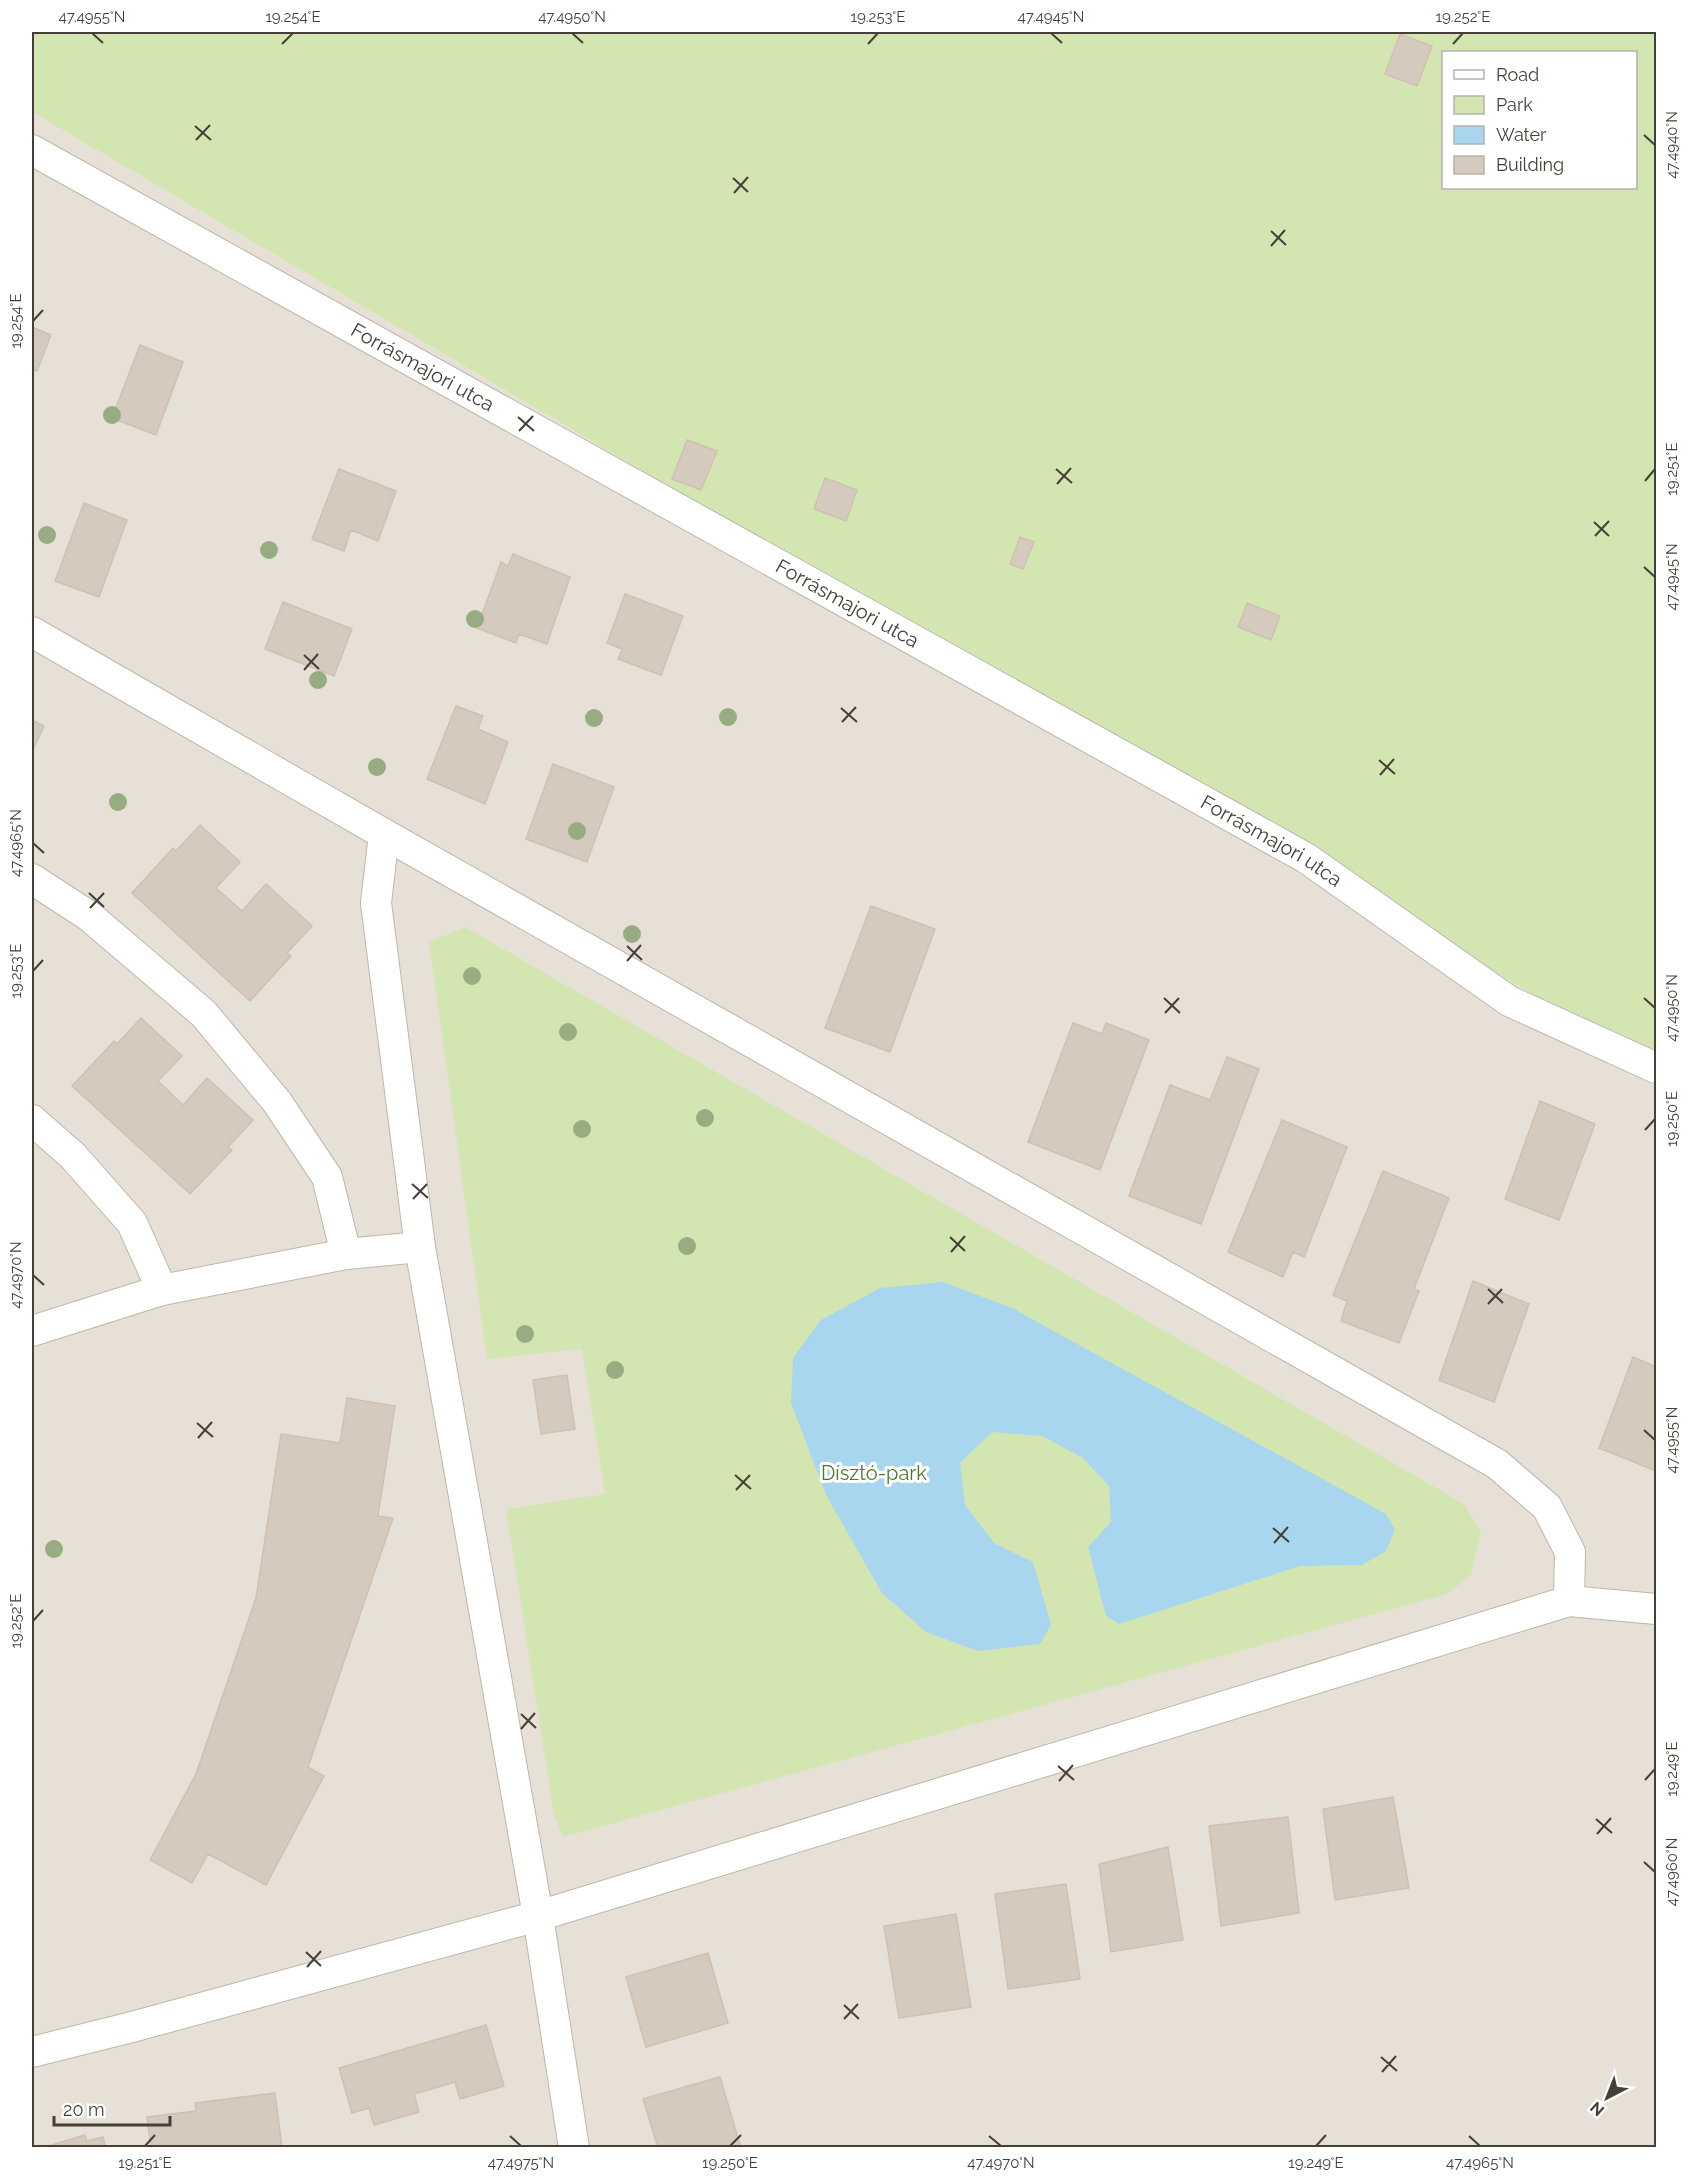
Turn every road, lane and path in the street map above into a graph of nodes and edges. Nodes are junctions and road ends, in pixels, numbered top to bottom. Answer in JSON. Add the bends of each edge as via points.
{"nodes":[{"id":1,"x":32,"y":150,"type":"edge"},
{"id":2,"x":32,"y":632,"type":"edge"},
{"id":3,"x":384,"y":834,"type":"junction"},
{"id":4,"x":32,"y":879,"type":"edge"},
{"id":5,"x":1656,"y":1068,"type":"edge"},
{"id":6,"x":32,"y":1120,"type":"edge"},
{"id":7,"x":420,"y":1247,"type":"junction"},
{"id":8,"x":346,"y":1254,"type":"junction"},
{"id":9,"x":162,"y":1290,"type":"junction"},
{"id":10,"x":32,"y":1331,"type":"edge"},
{"id":11,"x":1569,"y":1601,"type":"junction"},
{"id":12,"x":1656,"y":1609,"type":"edge"},
{"id":13,"x":538,"y":1916,"type":"junction"},
{"id":14,"x":32,"y":2052,"type":"edge"},
{"id":15,"x":574,"y":2148,"type":"edge"}],
"edges":[{"from":1,"to":5,"type":"street","name":"Forrásmajori utca","via":[[1306,858],[1509,1000]]},
{"from":2,"to":3,"type":"street"},
{"from":3,"to":7,"type":"street","via":[[376,903]]},
{"from":3,"to":11,"type":"street","via":[[1497,1464],[1547,1507],[1570,1552]]},
{"from":4,"to":8,"type":"street","via":[[89,916],[204,1014],[277,1102],[327,1177]]},
{"from":6,"to":9,"type":"street","via":[[73,1156],[132,1223]]},
{"from":7,"to":8,"type":"street"},
{"from":7,"to":13,"type":"street"},
{"from":8,"to":9,"type":"street"},
{"from":9,"to":10,"type":"street"},
{"from":11,"to":12,"type":"street"},
{"from":11,"to":13,"type":"street"},
{"from":13,"to":14,"type":"street"},
{"from":13,"to":15,"type":"street"}]}
